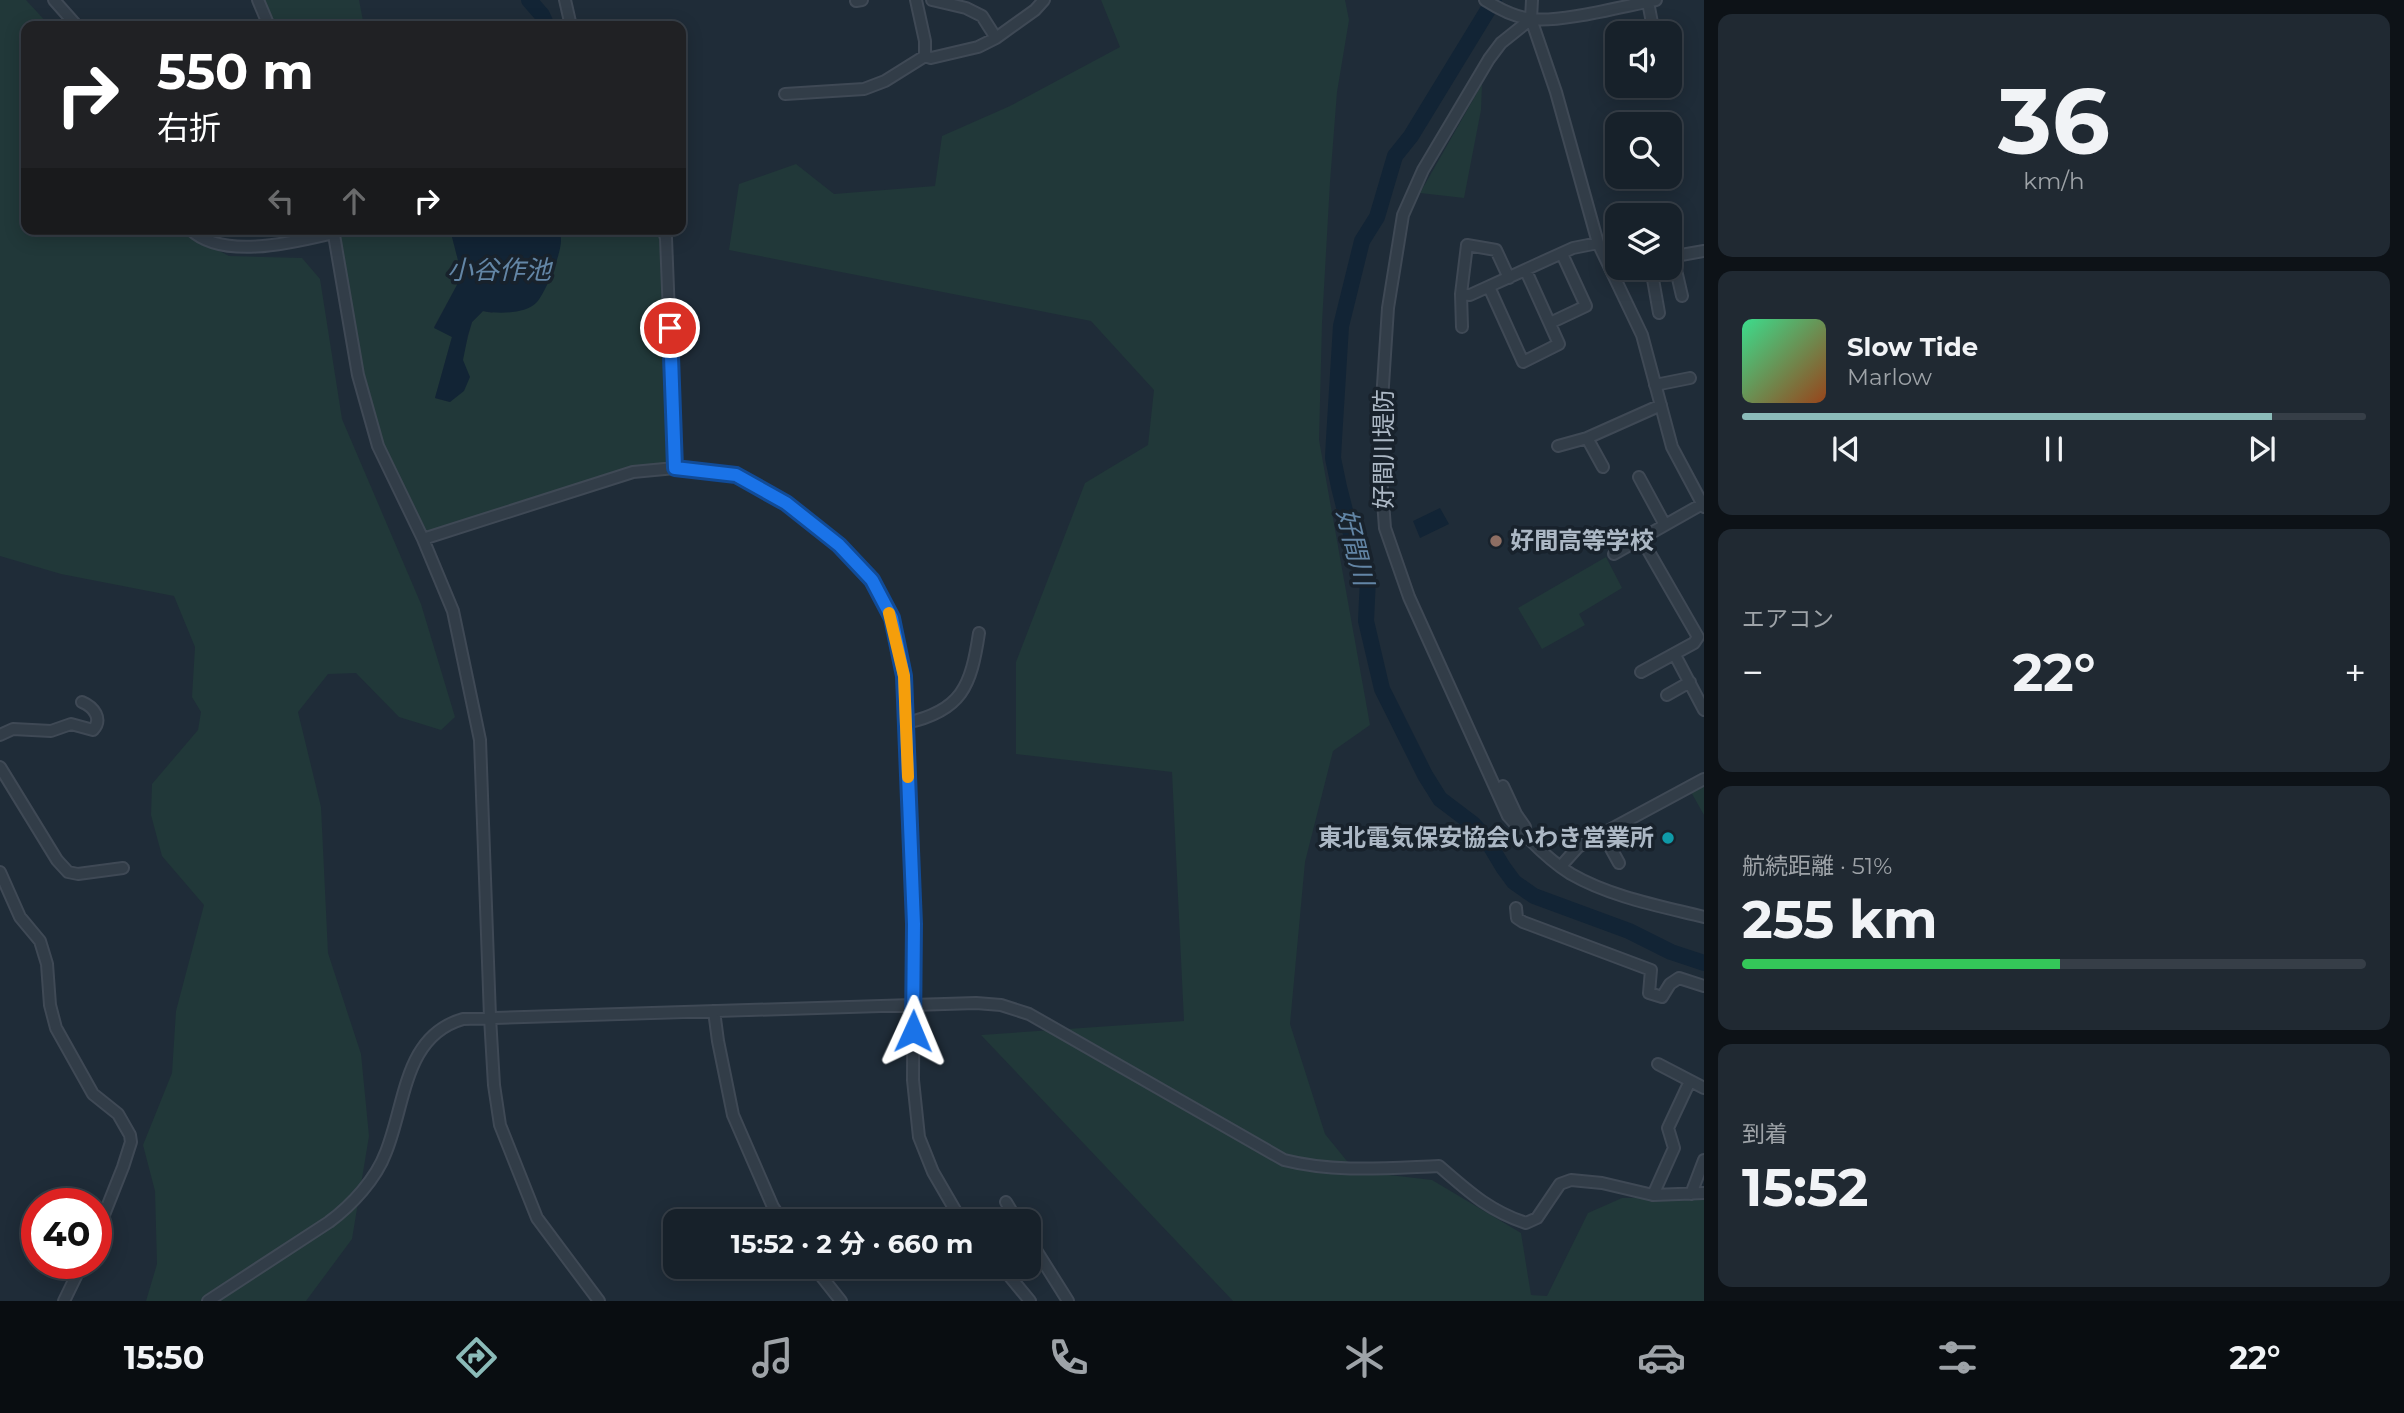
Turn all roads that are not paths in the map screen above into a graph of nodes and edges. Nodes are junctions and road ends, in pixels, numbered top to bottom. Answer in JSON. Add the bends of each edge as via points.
{"nodes":[{"id":1,"x":54,"y":0,"type":"edge"},
{"id":2,"x":258,"y":0,"type":"edge"},
{"id":3,"x":565,"y":0,"type":"edge"},
{"id":4,"x":916,"y":0,"type":"edge"},
{"id":5,"x":932,"y":0,"type":"edge"},
{"id":6,"x":1044,"y":0,"type":"edge"},
{"id":7,"x":1485,"y":0,"type":"edge"},
{"id":8,"x":1532,"y":0,"type":"edge"},
{"id":9,"x":1652,"y":1,"type":"edge"},
{"id":10,"x":948,"y":2,"type":"edge"},
{"id":11,"x":1527,"y":18,"type":"junction"},
{"id":12,"x":73,"y":21,"type":"edge"},
{"id":13,"x":267,"y":21,"type":"edge"},
{"id":14,"x":569,"y":21,"type":"edge"},
{"id":15,"x":1653,"y":21,"type":"edge"},
{"id":16,"x":996,"y":38,"type":"junction"},
{"id":17,"x":925,"y":56,"type":"junction"},
{"id":18,"x":785,"y":94,"type":"dead end"},
{"id":19,"x":196,"y":235,"type":"edge"},
{"id":20,"x":318,"y":235,"type":"edge"},
{"id":21,"x":334,"y":235,"type":"edge"},
{"id":22,"x":665,"y":235,"type":"edge"},
{"id":23,"x":1598,"y":243,"type":"junction"},
{"id":24,"x":1704,"y":251,"type":"edge"},
{"id":25,"x":1562,"y":254,"type":"junction"},
{"id":26,"x":1605,"y":254,"type":"edge"},
{"id":27,"x":1682,"y":255,"type":"edge"},
{"id":28,"x":1526,"y":271,"type":"junction"},
{"id":29,"x":1509,"y":278,"type":"junction"},
{"id":30,"x":1619,"y":280,"type":"edge"},
{"id":31,"x":1653,"y":280,"type":"edge"},
{"id":32,"x":1677,"y":280,"type":"edge"},
{"id":33,"x":1489,"y":287,"type":"junction"},
{"id":34,"x":1461,"y":294,"type":"junction"},
{"id":35,"x":1682,"y":296,"type":"dead end"},
{"id":36,"x":1659,"y":313,"type":"dead end"},
{"id":37,"x":1550,"y":323,"type":"junction"},
{"id":38,"x":1462,"y":327,"type":"dead end"},
{"id":39,"x":1690,"y":378,"type":"dead end"},
{"id":40,"x":1655,"y":385,"type":"junction"},
{"id":41,"x":1659,"y":406,"type":"junction"},
{"id":42,"x":1587,"y":438,"type":"junction"},
{"id":43,"x":1558,"y":446,"type":"dead end"},
{"id":44,"x":1603,"y":467,"type":"dead end"},
{"id":45,"x":675,"y":468,"type":"junction"},
{"id":46,"x":1639,"y":477,"type":"dead end"},
{"id":47,"x":1703,"y":504,"type":"edge"},
{"id":48,"x":1665,"y":525,"type":"junction"},
{"id":49,"x":1641,"y":538,"type":"junction"},
{"id":50,"x":423,"y":539,"type":"junction"},
{"id":51,"x":1614,"y":554,"type":"dead end"},
{"id":52,"x":979,"y":634,"type":"dead end"},
{"id":53,"x":1676,"y":657,"type":"dead end"},
{"id":54,"x":1641,"y":672,"type":"dead end"},
{"id":55,"x":1690,"y":682,"type":"junction"},
{"id":56,"x":1667,"y":695,"type":"dead end"},
{"id":57,"x":82,"y":702,"type":"dead end"},
{"id":58,"x":1704,"y":710,"type":"edge"},
{"id":59,"x":906,"y":723,"type":"junction"},
{"id":60,"x":0,"y":735,"type":"edge"},
{"id":61,"x":0,"y":767,"type":"edge"},
{"id":62,"x":1704,"y":779,"type":"edge"},
{"id":63,"x":1503,"y":786,"type":"dead end"},
{"id":64,"x":1603,"y":834,"type":"junction"},
{"id":65,"x":1540,"y":849,"type":"junction"},
{"id":66,"x":1619,"y":863,"type":"dead end"},
{"id":67,"x":1561,"y":866,"type":"junction"},
{"id":68,"x":122,"y":868,"type":"dead end"},
{"id":69,"x":0,"y":872,"type":"edge"},
{"id":70,"x":1516,"y":908,"type":"dead end"},
{"id":71,"x":1704,"y":917,"type":"edge"},
{"id":72,"x":1704,"y":986,"type":"edge"},
{"id":73,"x":913,"y":1006,"type":"junction"},
{"id":74,"x":714,"y":1012,"type":"junction"},
{"id":75,"x":490,"y":1017,"type":"junction"},
{"id":76,"x":1658,"y":1064,"type":"dead end"},
{"id":77,"x":1690,"y":1081,"type":"junction"},
{"id":78,"x":1704,"y":1088,"type":"edge"},
{"id":79,"x":1704,"y":1160,"type":"edge"},
{"id":80,"x":1704,"y":1192,"type":"edge"},
{"id":81,"x":1691,"y":1194,"type":"junction"},
{"id":82,"x":112,"y":1195,"type":"edge"},
{"id":83,"x":1653,"y":1195,"type":"junction"},
{"id":84,"x":1006,"y":1202,"type":"dead end"},
{"id":85,"x":774,"y":1209,"type":"edge"},
{"id":86,"x":954,"y":1209,"type":"edge"},
{"id":87,"x":1010,"y":1209,"type":"edge"},
{"id":88,"x":1041,"y":1258,"type":"edge"},
{"id":89,"x":75,"y":1279,"type":"edge"},
{"id":90,"x":824,"y":1279,"type":"edge"},
{"id":91,"x":1012,"y":1279,"type":"edge"},
{"id":92,"x":64,"y":1301,"type":"edge"},
{"id":93,"x":208,"y":1301,"type":"edge"},
{"id":94,"x":599,"y":1301,"type":"edge"},
{"id":95,"x":841,"y":1301,"type":"edge"},
{"id":96,"x":1030,"y":1301,"type":"edge"},
{"id":97,"x":1068,"y":1301,"type":"edge"}],
"edges":[{"from":1,"to":12,"type":"street"},
{"from":2,"to":13,"type":"street"},
{"from":3,"to":14,"type":"street"},
{"from":4,"to":17,"type":"street"},
{"from":5,"to":10,"type":"street"},
{"from":6,"to":16,"type":"street"},
{"from":7,"to":11,"type":"street"},
{"from":8,"to":11,"type":"street"},
{"from":9,"to":11,"type":"street","via":[[1560,18]]},
{"from":9,"to":15,"type":"street"},
{"from":10,"to":16,"type":"street","via":[[982,16]]},
{"from":11,"to":23,"type":"street","via":[[1556,92]]},
{"from":11,"to":65,"type":"street","name":"好間川堤防","via":[[1489,59],[1423,170],[1403,215],[1388,308],[1379,447],[1385,528],[1409,597],[1508,816]]},
{"from":16,"to":17,"type":"street","via":[[978,47]]},
{"from":17,"to":18,"type":"street","via":[[864,89]]},
{"from":19,"to":20,"type":"street","via":[[231,247],[276,246]]},
{"from":21,"to":50,"type":"street","via":[[358,375],[378,446]]},
{"from":22,"to":45,"type":"street"},
{"from":23,"to":25,"type":"street"},
{"from":23,"to":26,"type":"street"},
{"from":24,"to":27,"type":"street"},
{"from":25,"to":28,"type":"street"},
{"from":25,"to":37,"type":"street","via":[[1586,306]]},
{"from":28,"to":29,"type":"street"},
{"from":28,"to":37,"type":"street"},
{"from":29,"to":33,"type":"street"},
{"from":29,"to":34,"type":"street","via":[[1496,250],[1467,245]]},
{"from":30,"to":40,"type":"street"},
{"from":31,"to":36,"type":"street"},
{"from":32,"to":35,"type":"street"},
{"from":33,"to":34,"type":"street"},
{"from":33,"to":37,"type":"street","via":[[1522,362],[1559,344]]},
{"from":34,"to":38,"type":"street"},
{"from":39,"to":40,"type":"street"},
{"from":40,"to":41,"type":"street"},
{"from":41,"to":42,"type":"street"},
{"from":41,"to":47,"type":"street","via":[[1672,447]]},
{"from":42,"to":43,"type":"street"},
{"from":42,"to":44,"type":"street"},
{"from":45,"to":50,"type":"street","via":[[633,472]]},
{"from":45,"to":59,"type":"street","via":[[736,475],[786,503],[872,580],[892,618],[904,676]]},
{"from":46,"to":48,"type":"street"},
{"from":47,"to":48,"type":"street"},
{"from":48,"to":49,"type":"street"},
{"from":49,"to":51,"type":"street"},
{"from":49,"to":54,"type":"street","via":[[1698,637]]},
{"from":50,"to":75,"type":"street","via":[[453,611],[480,740]]},
{"from":52,"to":59,"type":"street","via":[[974,668],[964,690],[928,719]]},
{"from":53,"to":55,"type":"street"},
{"from":55,"to":56,"type":"street"},
{"from":55,"to":58,"type":"street"},
{"from":57,"to":60,"type":"street","via":[[97,716],[93,730],[71,724],[47,732],[9,730]]},
{"from":59,"to":73,"type":"street"},
{"from":61,"to":68,"type":"street","via":[[68,872]]},
{"from":62,"to":64,"type":"street"},
{"from":63,"to":65,"type":"street"},
{"from":64,"to":66,"type":"street"},
{"from":64,"to":67,"type":"street","via":[[1578,847]]},
{"from":65,"to":67,"type":"street","name":"好間川堤防"},
{"from":67,"to":71,"type":"street","name":"好間川堤防","via":[[1593,885]]},
{"from":69,"to":82,"type":"street","via":[[20,917],[40,941],[60,1037],[93,1094],[118,1114],[130,1135]]},
{"from":70,"to":72,"type":"street","via":[[1517,918],[1523,922],[1651,970],[1649,993],[1662,997],[1679,978]]},
{"from":73,"to":74,"type":"street"},
{"from":73,"to":83,"type":"street","via":[[976,1003],[1029,1014],[1284,1160],[1340,1169],[1439,1166],[1484,1205],[1526,1223],[1537,1218],[1560,1184],[1571,1180]]},
{"from":73,"to":86,"type":"street","via":[[919,1137]]},
{"from":74,"to":75,"type":"street"},
{"from":74,"to":85,"type":"street","via":[[733,1115]]},
{"from":75,"to":93,"type":"street","via":[[447,1023],[425,1042],[386,1154],[342,1213]]},
{"from":75,"to":94,"type":"street","via":[[500,1125],[516,1168],[537,1218]]},
{"from":76,"to":77,"type":"street"},
{"from":77,"to":78,"type":"street"},
{"from":77,"to":83,"type":"street","via":[[1668,1128],[1674,1149]]},
{"from":79,"to":81,"type":"street"},
{"from":80,"to":81,"type":"street"},
{"from":81,"to":83,"type":"street"},
{"from":84,"to":87,"type":"street"},
{"from":88,"to":97,"type":"street"},
{"from":89,"to":92,"type":"street"},
{"from":90,"to":95,"type":"street"},
{"from":91,"to":96,"type":"street"}]}
